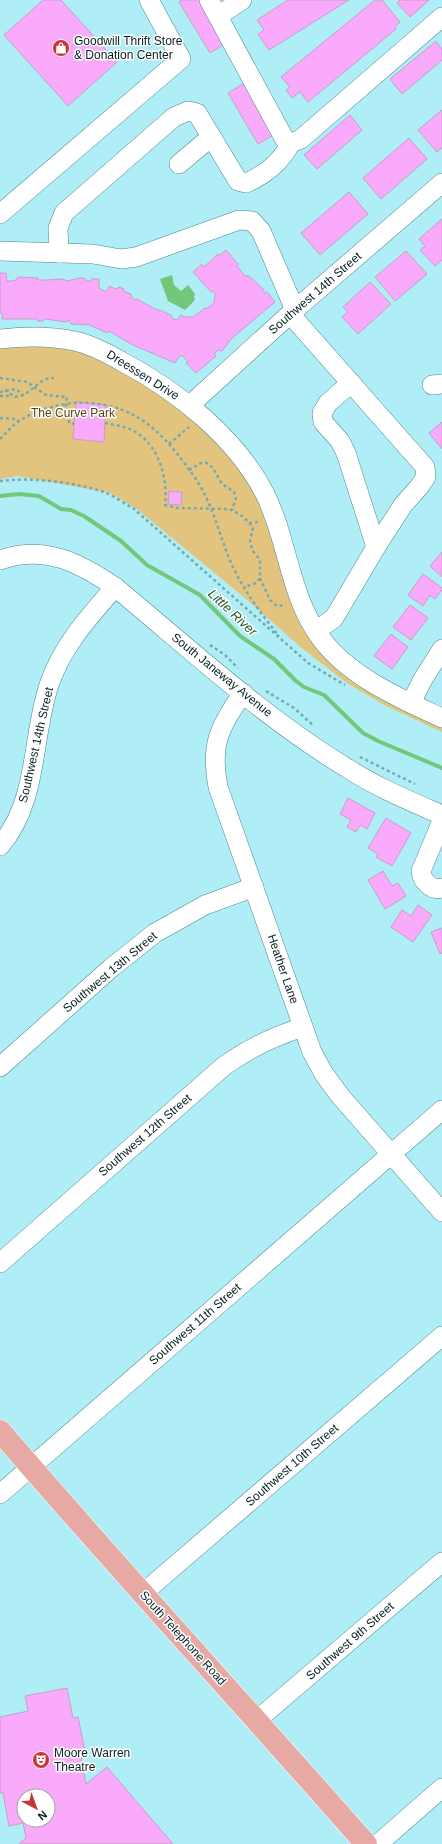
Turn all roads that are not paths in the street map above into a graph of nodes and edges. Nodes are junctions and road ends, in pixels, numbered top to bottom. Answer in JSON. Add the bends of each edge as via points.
{"nodes":[{"id":1,"x":149,"y":0,"type":"edge"},
{"id":2,"x":242,"y":0,"type":"edge"},
{"id":3,"x":214,"y":8,"type":"edge"},
{"id":4,"x":442,"y":17,"type":"edge"},
{"id":5,"x":211,"y":137,"type":"junction"},
{"id":6,"x":291,"y":143,"type":"junction"},
{"id":7,"x":179,"y":164,"type":"dead end"},
{"id":8,"x":442,"y":183,"type":"edge"},
{"id":9,"x":0,"y":214,"type":"edge"},
{"id":10,"x":0,"y":251,"type":"edge"},
{"id":11,"x":60,"y":253,"type":"junction"},
{"id":12,"x":292,"y":312,"type":"junction"},
{"id":13,"x":0,"y":339,"type":"edge"},
{"id":14,"x":351,"y":383,"type":"junction"},
{"id":15,"x":190,"y":405,"type":"junction"},
{"id":16,"x":376,"y":547,"type":"junction"},
{"id":17,"x":0,"y":560,"type":"edge"},
{"id":18,"x":115,"y":587,"type":"junction"},
{"id":19,"x":316,"y":631,"type":"junction"},
{"id":20,"x":442,"y":649,"type":"edge"},
{"id":21,"x":243,"y":693,"type":"junction"},
{"id":22,"x":411,"y":703,"type":"junction"},
{"id":23,"x":442,"y":718,"type":"edge"},
{"id":24,"x":442,"y":815,"type":"edge"},
{"id":25,"x":442,"y":821,"type":"edge"},
{"id":26,"x":0,"y":846,"type":"edge"},
{"id":27,"x":254,"y":886,"type":"junction"},
{"id":28,"x":442,"y":888,"type":"edge"},
{"id":29,"x":303,"y":1026,"type":"junction"},
{"id":30,"x":0,"y":1067,"type":"edge"},
{"id":31,"x":442,"y":1110,"type":"edge"},
{"id":32,"x":391,"y":1154,"type":"junction"},
{"id":33,"x":442,"y":1212,"type":"edge"},
{"id":34,"x":0,"y":1263,"type":"edge"},
{"id":35,"x":442,"y":1336,"type":"edge"},
{"id":36,"x":0,"y":1431,"type":"edge"},
{"id":37,"x":31,"y":1467,"type":"junction"},
{"id":38,"x":0,"y":1494,"type":"edge"},
{"id":39,"x":442,"y":1562,"type":"edge"},
{"id":40,"x":142,"y":1594,"type":"junction"},
{"id":41,"x":257,"y":1720,"type":"junction"},
{"id":42,"x":442,"y":1788,"type":"edge"},
{"id":43,"x":366,"y":1844,"type":"edge"},
{"id":44,"x":378,"y":1844,"type":"edge"}],
"edges":[{"from":1,"to":9,"type":"street","via":[[181,59]]},
{"from":2,"to":3,"type":"street"},
{"from":3,"to":6,"type":"street","via":[[285,140]]},
{"from":4,"to":6,"type":"street","via":[[301,139]]},
{"from":5,"to":6,"type":"street","via":[[238,181],[246,183],[262,176],[284,157]]},
{"from":5,"to":7,"type":"street"},
{"from":5,"to":11,"type":"street","via":[[197,113],[188,111],[174,117],[64,213],[58,228]]},
{"from":8,"to":12,"type":"street","name":"Southwest 14th Street"},
{"from":10,"to":11,"type":"street"},
{"from":11,"to":12,"type":"street","via":[[93,254],[121,259],[136,257],[239,220],[252,221],[260,232]]},
{"from":12,"to":14,"type":"street"},
{"from":12,"to":15,"type":"street","name":"Southwest 14th Street"},
{"from":13,"to":15,"type":"street","name":"Dreessen Drive","via":[[28,336],[75,341],[100,349],[136,368]]},
{"from":14,"to":16,"type":"street","via":[[328,403],[322,413],[324,422],[340,440],[346,453]]},
{"from":14,"to":16,"type":"street","via":[[425,467],[426,477],[403,505]]},
{"from":15,"to":19,"type":"street","name":"Dreessen Drive","via":[[218,431],[252,471],[277,521],[301,605]]},
{"from":16,"to":19,"type":"street","via":[[334,618]]},
{"from":17,"to":18,"type":"street","name":"South Janeway Avenue","via":[[37,555],[68,560]]},
{"from":18,"to":21,"type":"street","name":"South Janeway Avenue"},
{"from":18,"to":26,"type":"street","name":"Southwest 14th Street","via":[[80,628],[57,665],[49,685],[27,795],[19,818]]},
{"from":19,"to":22,"type":"street","via":[[338,658],[369,680]]},
{"from":20,"to":22,"type":"street"},
{"from":21,"to":24,"type":"street","name":"South Janeway Avenue","via":[[312,746],[348,769]]},
{"from":21,"to":27,"type":"street","name":"Heather Lane","via":[[223,724],[214,754],[218,787]]},
{"from":22,"to":23,"type":"street"},
{"from":25,"to":28,"type":"street","via":[[421,871],[422,877],[431,887]]},
{"from":27,"to":29,"type":"street","name":"Heather Lane"},
{"from":27,"to":30,"type":"street","name":"Southwest 13th Street","via":[[205,905],[155,933]]},
{"from":29,"to":32,"type":"street","name":"Heather Lane","via":[[312,1052],[324,1074]]},
{"from":29,"to":34,"type":"street","name":"Southwest 12th Street","via":[[278,1035],[224,1066]]},
{"from":31,"to":32,"type":"street","name":"Southwest 11th Street"},
{"from":32,"to":33,"type":"street","name":"Heather Lane"},
{"from":32,"to":37,"type":"street","name":"Southwest 11th Street"},
{"from":35,"to":40,"type":"street","name":"Southwest 10th Street"},
{"from":36,"to":37,"type":"main road","name":"South Telephone Road"},
{"from":37,"to":38,"type":"street","name":"Southwest 11th Street"},
{"from":37,"to":40,"type":"main road","name":"South Telephone Road"},
{"from":39,"to":41,"type":"street","name":"Southwest 9th Street"},
{"from":40,"to":41,"type":"main road","name":"South Telephone Road"},
{"from":41,"to":43,"type":"main road","name":"South Telephone Road"},
{"from":42,"to":44,"type":"street"}]}
